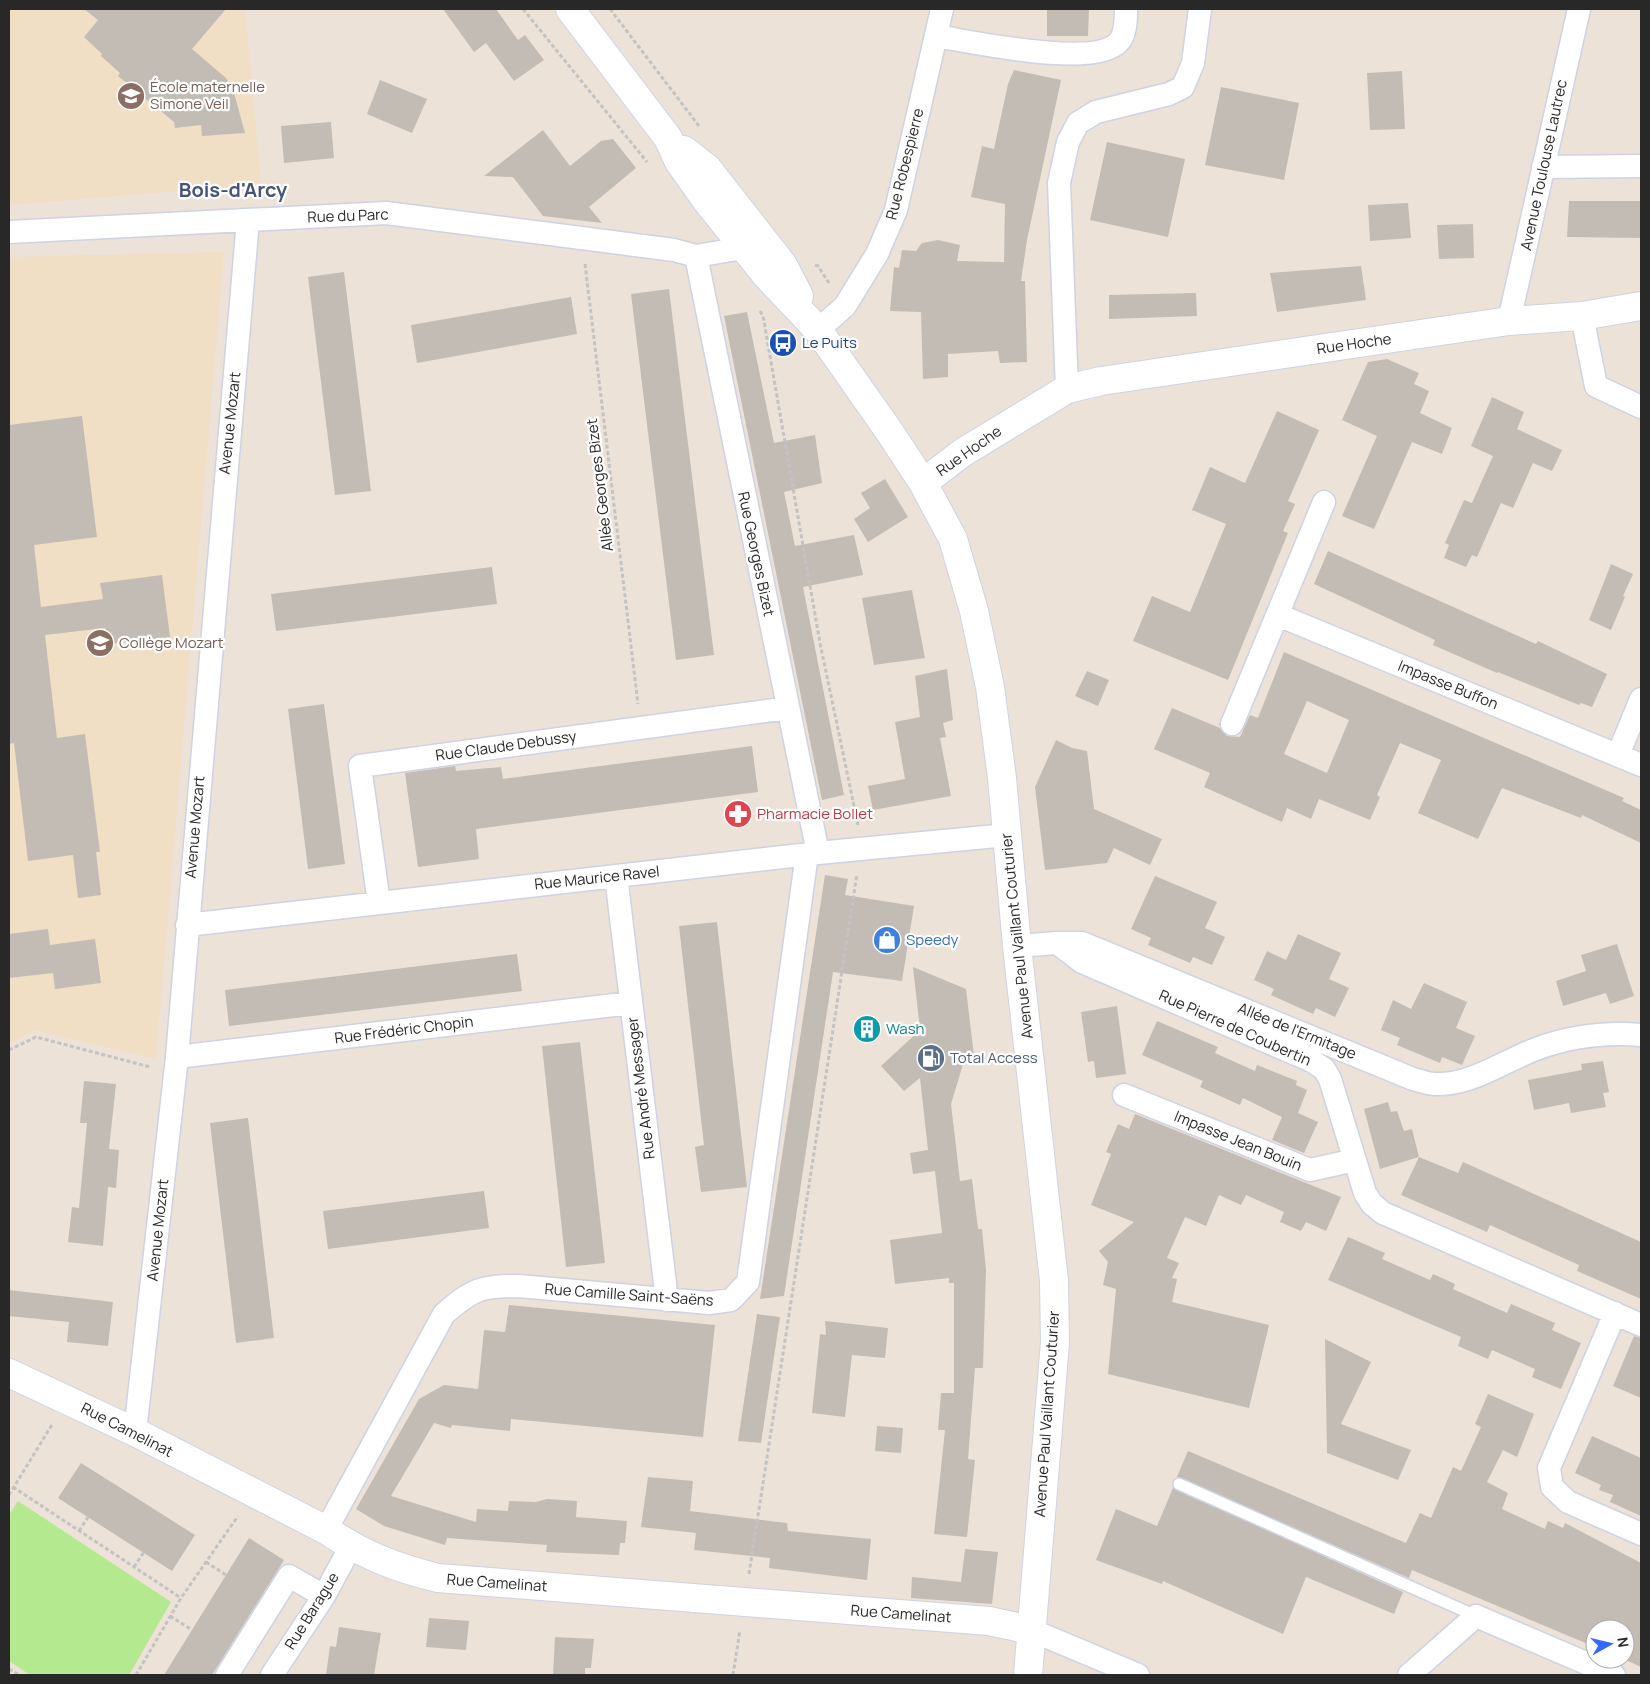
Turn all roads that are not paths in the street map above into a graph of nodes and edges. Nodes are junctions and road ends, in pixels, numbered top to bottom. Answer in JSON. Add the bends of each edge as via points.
{"nodes":[{"id":1,"x":570,"y":9,"type":"edge"},
{"id":2,"x":942,"y":9,"type":"edge"},
{"id":3,"x":1126,"y":9,"type":"edge"},
{"id":4,"x":1200,"y":9,"type":"edge"},
{"id":5,"x":1579,"y":9,"type":"edge"},
{"id":6,"x":936,"y":36,"type":"junction"},
{"id":7,"x":668,"y":138,"type":"junction"},
{"id":8,"x":1641,"y":166,"type":"edge"},
{"id":9,"x":1543,"y":167,"type":"junction"},
{"id":10,"x":248,"y":220,"type":"junction"},
{"id":11,"x":9,"y":232,"type":"edge"},
{"id":12,"x":743,"y":248,"type":"junction"},
{"id":13,"x":696,"y":256,"type":"junction"},
{"id":14,"x":1641,"y":306,"type":"edge"},
{"id":15,"x":1582,"y":316,"type":"junction"},
{"id":16,"x":1509,"y":321,"type":"junction"},
{"id":17,"x":818,"y":330,"type":"junction"},
{"id":18,"x":1067,"y":389,"type":"junction"},
{"id":19,"x":1641,"y":407,"type":"edge"},
{"id":20,"x":923,"y":483,"type":"junction"},
{"id":21,"x":1324,"y":502,"type":"dead end"},
{"id":22,"x":1278,"y":615,"type":"junction"},
{"id":23,"x":1641,"y":699,"type":"edge"},
{"id":24,"x":788,"y":708,"type":"junction"},
{"id":25,"x":1232,"y":724,"type":"dead end"},
{"id":26,"x":1618,"y":755,"type":"junction"},
{"id":27,"x":1641,"y":765,"type":"edge"},
{"id":28,"x":1006,"y":835,"type":"junction"},
{"id":29,"x":812,"y":853,"type":"junction"},
{"id":30,"x":616,"y":876,"type":"junction"},
{"id":31,"x":379,"y":903,"type":"junction"},
{"id":32,"x":187,"y":925,"type":"junction"},
{"id":33,"x":1057,"y":943,"type":"junction"},
{"id":34,"x":1017,"y":946,"type":"junction"},
{"id":35,"x":631,"y":1003,"type":"junction"},
{"id":36,"x":1641,"y":1035,"type":"edge"},
{"id":37,"x":176,"y":1065,"type":"junction"},
{"id":38,"x":1124,"y":1094,"type":"dead end"},
{"id":39,"x":1355,"y":1160,"type":"junction"},
{"id":40,"x":667,"y":1300,"type":"junction"},
{"id":41,"x":1615,"y":1313,"type":"junction"},
{"id":42,"x":1641,"y":1325,"type":"edge"},
{"id":43,"x":9,"y":1372,"type":"edge"},
{"id":44,"x":134,"y":1432,"type":"junction"},
{"id":45,"x":1179,"y":1484,"type":"dead end"},
{"id":46,"x":326,"y":1530,"type":"junction"},
{"id":47,"x":1641,"y":1534,"type":"edge"},
{"id":48,"x":351,"y":1546,"type":"junction"},
{"id":49,"x":324,"y":1596,"type":"junction"},
{"id":50,"x":1476,"y":1616,"type":"junction"},
{"id":51,"x":1031,"y":1630,"type":"junction"},
{"id":52,"x":227,"y":1675,"type":"edge"},
{"id":53,"x":272,"y":1675,"type":"edge"},
{"id":54,"x":1028,"y":1675,"type":"edge"},
{"id":55,"x":1138,"y":1675,"type":"edge"},
{"id":56,"x":1409,"y":1675,"type":"edge"},
{"id":57,"x":1614,"y":1675,"type":"edge"}],
"edges":[{"from":1,"to":7,"type":"street","name":"Avenue Paul Vaillant Couturier"},
{"from":2,"to":6,"type":"street","name":"Rue Robespierre"},
{"from":3,"to":6,"type":"street","via":[[1121,39],[1110,48],[1095,53],[1046,53]]},
{"from":4,"to":18,"type":"street","via":[[1193,63],[1183,87],[1169,94],[1096,112],[1078,123],[1068,142],[1059,183]]},
{"from":5,"to":9,"type":"street","name":"Avenue Toulouse Lautrec"},
{"from":6,"to":17,"type":"street","name":"Rue Robespierre","via":[[896,210],[877,254],[845,306]]},
{"from":7,"to":12,"type":"street","name":"Avenue Paul Vaillant Couturier","via":[[679,162]]},
{"from":7,"to":17,"type":"street","name":"Avenue Paul Vaillant Couturier","via":[[707,168],[783,266]]},
{"from":8,"to":9,"type":"street"},
{"from":9,"to":16,"type":"street","name":"Avenue Toulouse Lautrec"},
{"from":10,"to":11,"type":"street","name":"Rue du Parc"},
{"from":10,"to":13,"type":"street","name":"Rue du Parc","via":[[386,213],[674,250]]},
{"from":10,"to":32,"type":"street","name":"Avenue Mozart"},
{"from":12,"to":13,"type":"street","name":"Rue du Parc"},
{"from":12,"to":17,"type":"street","name":"Avenue Paul Vaillant Couturier"},
{"from":13,"to":24,"type":"street","name":"Rue Georges Bizet"},
{"from":14,"to":15,"type":"street","name":"Rue Hoche"},
{"from":15,"to":16,"type":"street","name":"Rue Hoche"},
{"from":15,"to":19,"type":"street","via":[[1596,386]]},
{"from":16,"to":18,"type":"street","name":"Rue Hoche","via":[[1100,380]]},
{"from":17,"to":20,"type":"street","name":"Avenue Paul Vaillant Couturier"},
{"from":18,"to":20,"type":"street","name":"Rue Hoche","via":[[962,453]]},
{"from":20,"to":28,"type":"street","name":"Avenue Paul Vaillant Couturier","via":[[953,539],[974,612],[990,687]]},
{"from":21,"to":22,"type":"street"},
{"from":22,"to":25,"type":"street"},
{"from":22,"to":26,"type":"street","name":"Impasse Buffon"},
{"from":23,"to":26,"type":"street"},
{"from":24,"to":29,"type":"street","name":"Rue Georges Bizet"},
{"from":24,"to":31,"type":"street","name":"Rue Claude Debussy","via":[[360,766]]},
{"from":26,"to":27,"type":"street","name":"Impasse Buffon"},
{"from":28,"to":29,"type":"street","name":"Rue Maurice Ravel"},
{"from":28,"to":34,"type":"street","name":"Avenue Paul Vaillant Couturier"},
{"from":29,"to":30,"type":"street","name":"Rue Maurice Ravel"},
{"from":29,"to":40,"type":"street","name":"Rue Camille Saint-Saëns","via":[[748,1282],[731,1300],[709,1303]]},
{"from":30,"to":31,"type":"street","name":"Rue Maurice Ravel"},
{"from":30,"to":35,"type":"street","name":"Rue André Messager"},
{"from":31,"to":32,"type":"street","name":"Rue Maurice Ravel"},
{"from":32,"to":37,"type":"street","name":"Avenue Mozart"},
{"from":33,"to":34,"type":"street"},
{"from":33,"to":36,"type":"street","name":"Allée de l'Ermitage","via":[[1082,943],[1413,1079],[1434,1084],[1456,1083],[1537,1049],[1580,1036],[1613,1032]]},
{"from":33,"to":39,"type":"street","name":"Rue Pierre de Coubertin","via":[[1082,962],[1324,1068]]},
{"from":34,"to":51,"type":"street","name":"Avenue Paul Vaillant Couturier","via":[[1054,1299],[1055,1342]]},
{"from":35,"to":37,"type":"street","name":"Rue Frédéric Chopin"},
{"from":35,"to":40,"type":"street","name":"Rue André Messager"},
{"from":37,"to":44,"type":"street","name":"Avenue Mozart"},
{"from":38,"to":39,"type":"street","name":"Impasse Jean Bouin","via":[[1310,1170]]},
{"from":39,"to":41,"type":"street","name":"Rue Pierre de Coubertin","via":[[1365,1193],[1383,1213]]},
{"from":40,"to":46,"type":"street","name":"Rue Camille Saint-Saëns","via":[[519,1286],[492,1286],[467,1294],[444,1314]]},
{"from":41,"to":42,"type":"street","name":"Rue Pierre de Coubertin"},
{"from":41,"to":47,"type":"street","via":[[1549,1468],[1552,1488],[1568,1502]]},
{"from":43,"to":44,"type":"street","name":"Rue Camelinat"},
{"from":44,"to":46,"type":"street","name":"Rue Camelinat"},
{"from":45,"to":50,"type":"lane"},
{"from":46,"to":48,"type":"street","name":"Rue Camelinat"},
{"from":48,"to":49,"type":"street","name":"Rue Barague"},
{"from":48,"to":51,"type":"street","name":"Rue Camelinat","via":[[398,1568],[438,1578],[989,1621]]},
{"from":49,"to":52,"type":"street","via":[[289,1576]]},
{"from":49,"to":53,"type":"street","name":"Rue Barague"},
{"from":50,"to":56,"type":"street"},
{"from":50,"to":57,"type":"street"},
{"from":51,"to":54,"type":"street","name":"Avenue Paul Vaillant Couturier"},
{"from":51,"to":55,"type":"street"}]}
